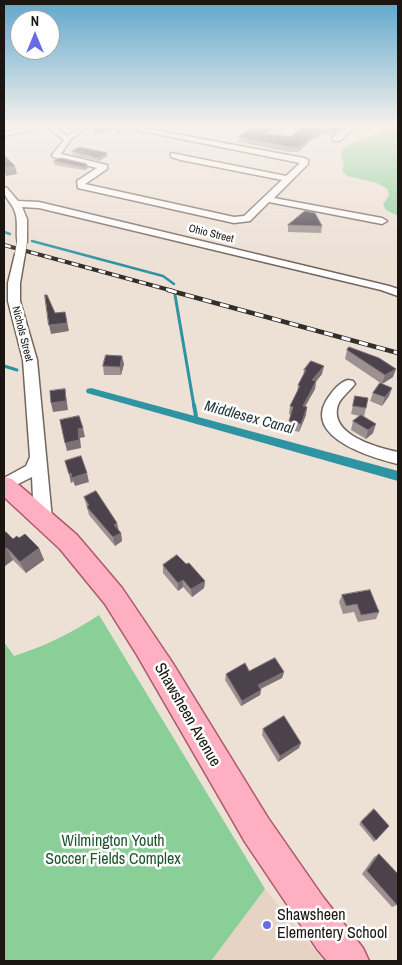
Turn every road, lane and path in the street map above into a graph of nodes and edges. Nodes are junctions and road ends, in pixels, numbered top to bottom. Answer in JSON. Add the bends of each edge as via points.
{"nodes":[{"id":1,"x":96,"y":172,"type":"edge"},
{"id":2,"x":256,"y":172,"type":"edge"},
{"id":3,"x":294,"y":172,"type":"edge"},
{"id":4,"x":288,"y":178,"type":"junction"},
{"id":5,"x":4,"y":190,"type":"edge"},
{"id":6,"x":267,"y":199,"type":"junction"},
{"id":7,"x":16,"y":204,"type":"junction"},
{"id":8,"x":382,"y":221,"type":"dead end"},
{"id":9,"x":21,"y":248,"type":"joint"},
{"id":10,"x":398,"y":294,"type":"edge"},
{"id":11,"x":348,"y":384,"type":"dead end"},
{"id":12,"x":39,"y":455,"type":"junction"},
{"id":13,"x":398,"y":458,"type":"edge"},
{"id":14,"x":4,"y":485,"type":"edge"},
{"id":15,"x":43,"y":519,"type":"junction"},
{"id":16,"x":350,"y":961,"type":"edge"}],
"edges":[{"from":1,"to":6,"type":"street","via":[[80,183],[81,186],[234,220],[245,220]]},
{"from":2,"to":4,"type":"street"},
{"from":3,"to":4,"type":"street"},
{"from":4,"to":6,"type":"street"},
{"from":5,"to":7,"type":"street","name":"Nichols Street"},
{"from":6,"to":8,"type":"street"},
{"from":7,"to":9,"type":"street","name":"Nichols Street","via":[[23,218]]},
{"from":7,"to":10,"type":"street","name":"Ohio Street","via":[[39,205]]},
{"from":9,"to":12,"type":"street","name":"Nichols Street","via":[[14,301],[30,360]]},
{"from":11,"to":13,"type":"street","via":[[331,407],[336,428],[359,447]]},
{"from":12,"to":14,"type":"street","via":[[32,470]]},
{"from":12,"to":15,"type":"street","name":"Nichols Street"},
{"from":14,"to":15,"type":"main road","name":"Shawsheen Avenue"},
{"from":15,"to":16,"type":"main road","name":"Shawsheen Avenue","via":[[77,551],[104,584],[155,660],[279,867]]}]}
